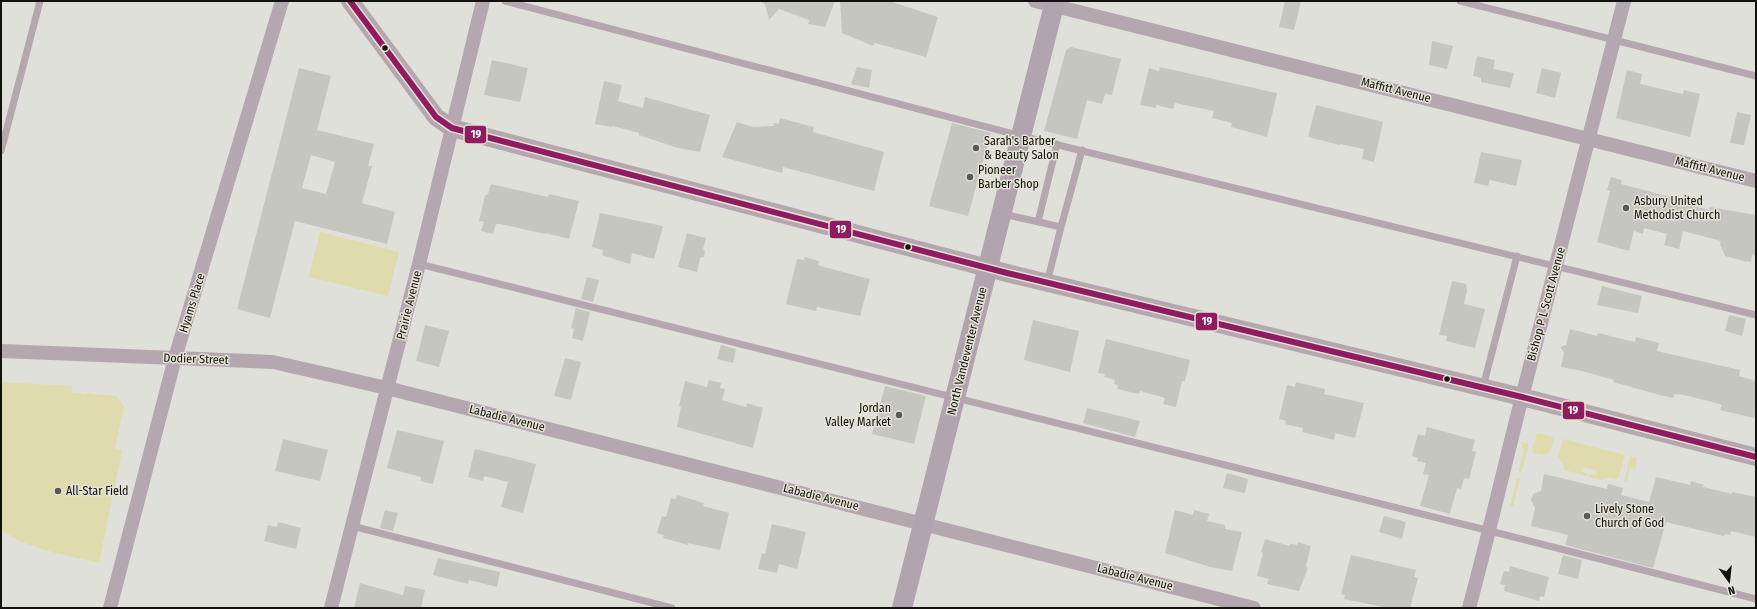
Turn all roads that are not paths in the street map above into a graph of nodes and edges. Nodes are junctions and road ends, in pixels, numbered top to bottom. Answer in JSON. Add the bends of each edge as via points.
{"nodes":[{"id":1,"x":40,"y":1,"type":"edge"},
{"id":2,"x":282,"y":1,"type":"edge"},
{"id":3,"x":350,"y":1,"type":"edge"},
{"id":4,"x":483,"y":1,"type":"edge"},
{"id":5,"x":505,"y":1,"type":"edge"},
{"id":6,"x":1035,"y":1,"type":"edge"},
{"id":7,"x":1460,"y":1,"type":"edge"},
{"id":8,"x":1624,"y":1,"type":"edge"},
{"id":9,"x":1055,"y":3,"type":"edge"},
{"id":10,"x":1614,"y":40,"type":"junction"},
{"id":11,"x":1756,"y":76,"type":"edge"},
{"id":12,"x":452,"y":128,"type":"junction"},
{"id":13,"x":1021,"y":136,"type":"junction"},
{"id":14,"x":1590,"y":138,"type":"junction"},
{"id":15,"x":1058,"y":144,"type":"junction"},
{"id":16,"x":1082,"y":150,"type":"junction"},
{"id":17,"x":1,"y":151,"type":"edge"},
{"id":18,"x":1756,"y":181,"type":"edge"},
{"id":19,"x":1002,"y":213,"type":"junction"},
{"id":20,"x":1038,"y":222,"type":"junction"},
{"id":21,"x":1061,"y":226,"type":"junction"},
{"id":22,"x":1516,"y":256,"type":"junction"},
{"id":23,"x":419,"y":264,"type":"junction"},
{"id":24,"x":1556,"y":265,"type":"junction"},
{"id":25,"x":988,"y":268,"type":"junction"},
{"id":26,"x":1047,"y":283,"type":"junction"},
{"id":27,"x":1756,"y":315,"type":"edge"},
{"id":28,"x":1,"y":351,"type":"edge"},
{"id":29,"x":175,"y":358,"type":"junction"},
{"id":30,"x":387,"y":388,"type":"junction"},
{"id":31,"x":1483,"y":388,"type":"junction"},
{"id":32,"x":1522,"y":397,"type":"junction"},
{"id":33,"x":955,"y":398,"type":"junction"},
{"id":34,"x":1756,"y":458,"type":"edge"},
{"id":35,"x":923,"y":523,"type":"junction"},
{"id":36,"x":352,"y":526,"type":"junction"},
{"id":37,"x":1490,"y":531,"type":"junction"},
{"id":38,"x":1756,"y":599,"type":"edge"},
{"id":39,"x":110,"y":608,"type":"edge"},
{"id":40,"x":331,"y":608,"type":"edge"},
{"id":41,"x":672,"y":608,"type":"edge"},
{"id":42,"x":902,"y":608,"type":"edge"},
{"id":43,"x":1254,"y":608,"type":"edge"},
{"id":44,"x":1469,"y":608,"type":"edge"}],
"edges":[{"from":1,"to":17,"type":"lane"},
{"from":2,"to":29,"type":"street","name":"Hyams Place"},
{"from":3,"to":12,"type":"street","via":[[436,117]]},
{"from":4,"to":12,"type":"street","name":"Prairie Avenue"},
{"from":5,"to":13,"type":"lane"},
{"from":6,"to":9,"type":"street","name":"Maffitt Avenue"},
{"from":7,"to":10,"type":"lane"},
{"from":8,"to":10,"type":"street","name":"Bishop P L Scott Avenue"},
{"from":9,"to":13,"type":"main road","name":"North Vandeventer Avenue"},
{"from":9,"to":14,"type":"street","name":"Maffitt Avenue"},
{"from":10,"to":11,"type":"lane"},
{"from":10,"to":14,"type":"street","name":"Bishop P L Scott Avenue"},
{"from":12,"to":23,"type":"street","name":"Prairie Avenue"},
{"from":12,"to":25,"type":"street"},
{"from":13,"to":15,"type":"lane"},
{"from":13,"to":19,"type":"main road","name":"North Vandeventer Avenue"},
{"from":14,"to":18,"type":"street","name":"Maffitt Avenue"},
{"from":14,"to":24,"type":"street","name":"Bishop P L Scott Avenue"},
{"from":15,"to":16,"type":"lane"},
{"from":15,"to":20,"type":"lane"},
{"from":16,"to":21,"type":"lane"},
{"from":16,"to":22,"type":"lane"},
{"from":19,"to":20,"type":"lane"},
{"from":19,"to":25,"type":"main road","name":"North Vandeventer Avenue"},
{"from":20,"to":21,"type":"lane"},
{"from":21,"to":26,"type":"lane"},
{"from":22,"to":24,"type":"lane"},
{"from":22,"to":31,"type":"lane"},
{"from":23,"to":30,"type":"street","name":"Prairie Avenue"},
{"from":23,"to":33,"type":"lane"},
{"from":24,"to":27,"type":"lane"},
{"from":24,"to":32,"type":"street","name":"Bishop P L Scott Avenue"},
{"from":25,"to":26,"type":"street"},
{"from":25,"to":33,"type":"main road","name":"North Vandeventer Avenue"},
{"from":26,"to":31,"type":"street"},
{"from":28,"to":29,"type":"street","name":"Dodier Street"},
{"from":29,"to":30,"type":"street","name":"Dodier Street","via":[[273,362]]},
{"from":29,"to":39,"type":"street","name":"Hyams Place"},
{"from":30,"to":35,"type":"street","name":"Labadie Avenue"},
{"from":30,"to":36,"type":"street","name":"Prairie Avenue"},
{"from":31,"to":32,"type":"street"},
{"from":32,"to":34,"type":"street"},
{"from":32,"to":37,"type":"street","name":"Bishop P L Scott Avenue"},
{"from":33,"to":35,"type":"main road","name":"North Vandeventer Avenue"},
{"from":33,"to":37,"type":"lane"},
{"from":35,"to":42,"type":"main road","name":"North Vandeventer Avenue"},
{"from":35,"to":43,"type":"street","name":"Labadie Avenue"},
{"from":36,"to":40,"type":"street","name":"Prairie Avenue"},
{"from":36,"to":41,"type":"lane"},
{"from":37,"to":38,"type":"lane"},
{"from":37,"to":44,"type":"street","name":"Bishop P L Scott Avenue"}]}
